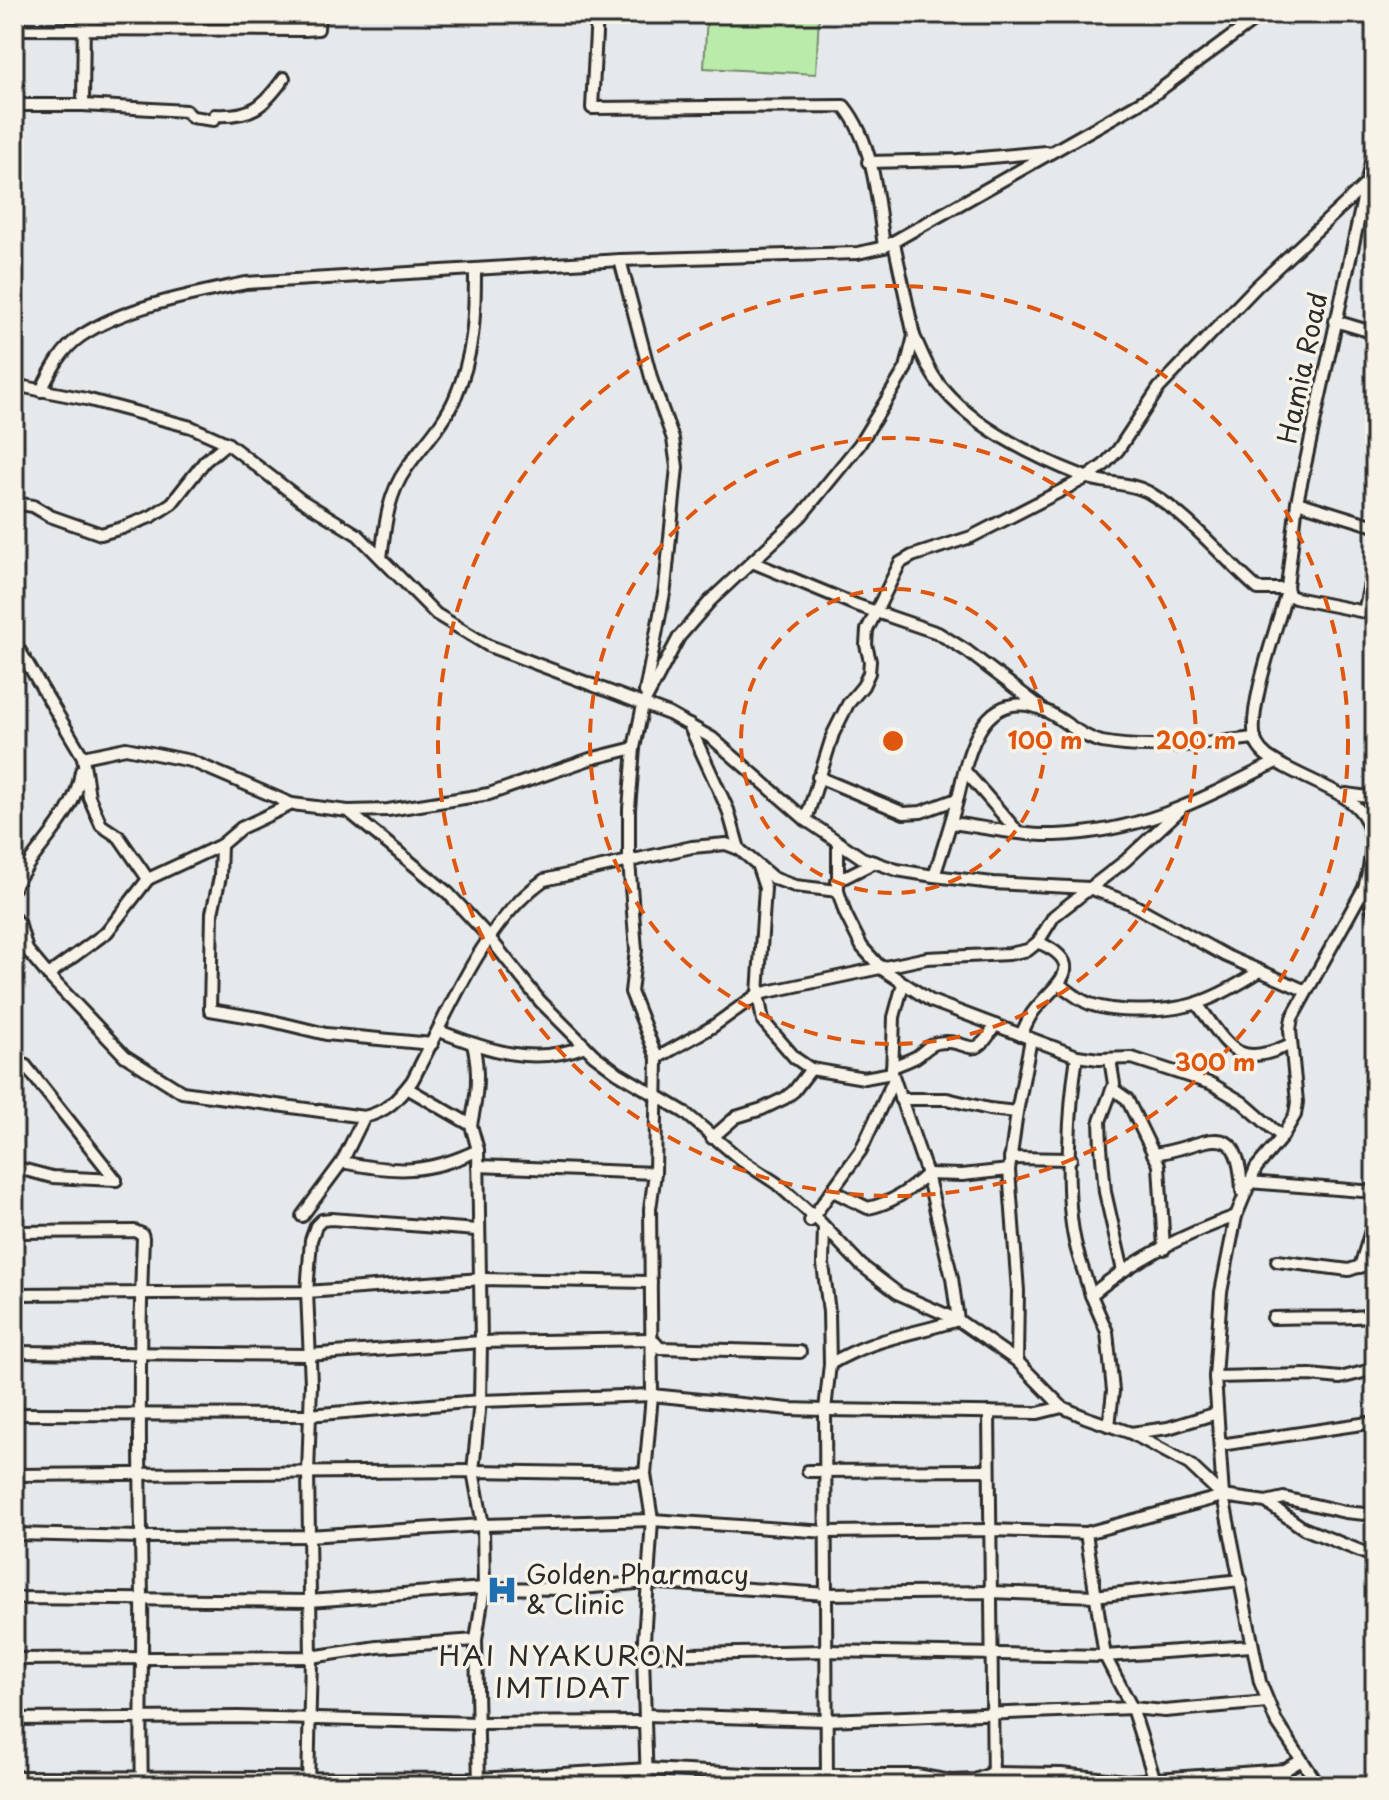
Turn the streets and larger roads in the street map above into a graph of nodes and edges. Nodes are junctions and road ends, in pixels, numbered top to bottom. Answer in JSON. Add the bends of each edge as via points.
{"nodes":[{"id":1,"x":84,"y":14,"type":"edge"},
{"id":2,"x":319,"y":14,"type":"edge"},
{"id":3,"x":597,"y":14,"type":"edge"},
{"id":4,"x":1262,"y":14,"type":"edge"},
{"id":5,"x":14,"y":29,"type":"edge"},
{"id":6,"x":84,"y":30,"type":"junction"},
{"id":7,"x":284,"y":78,"type":"dead end"},
{"id":8,"x":14,"y":105,"type":"edge"},
{"id":9,"x":83,"y":105,"type":"junction"},
{"id":10,"x":1375,"y":149,"type":"edge"},
{"id":11,"x":1051,"y":152,"type":"junction"},
{"id":12,"x":868,"y":162,"type":"junction"},
{"id":13,"x":1366,"y":184,"type":"junction"},
{"id":14,"x":889,"y":245,"type":"junction"},
{"id":15,"x":620,"y":260,"type":"junction"},
{"id":16,"x":475,"y":270,"type":"junction"},
{"id":17,"x":1335,"y":321,"type":"junction"},
{"id":18,"x":1375,"y":333,"type":"edge"},
{"id":19,"x":914,"y":336,"type":"junction"},
{"id":20,"x":14,"y":385,"type":"edge"},
{"id":21,"x":41,"y":391,"type":"junction"},
{"id":22,"x":227,"y":443,"type":"junction"},
{"id":23,"x":1086,"y":478,"type":"junction"},
{"id":24,"x":1297,"y":502,"type":"junction"},
{"id":25,"x":14,"y":503,"type":"edge"},
{"id":26,"x":1375,"y":526,"type":"edge"},
{"id":27,"x":381,"y":558,"type":"junction"},
{"id":28,"x":752,"y":562,"type":"junction"},
{"id":29,"x":1374,"y":563,"type":"edge"},
{"id":30,"x":1290,"y":592,"type":"junction"},
{"id":31,"x":877,"y":611,"type":"junction"},
{"id":32,"x":1369,"y":613,"type":"edge"},
{"id":33,"x":14,"y":641,"type":"edge"},
{"id":34,"x":643,"y":705,"type":"junction"},
{"id":35,"x":1047,"y":712,"type":"junction"},
{"id":36,"x":689,"y":725,"type":"junction"},
{"id":37,"x":1255,"y":738,"type":"junction"},
{"id":38,"x":634,"y":748,"type":"junction"},
{"id":39,"x":83,"y":757,"type":"junction"},
{"id":40,"x":1276,"y":762,"type":"junction"},
{"id":41,"x":965,"y":771,"type":"junction"},
{"id":42,"x":818,"y":777,"type":"junction"},
{"id":43,"x":1344,"y":794,"type":"junction"},
{"id":44,"x":1375,"y":798,"type":"edge"},
{"id":45,"x":957,"y":799,"type":"junction"},
{"id":46,"x":292,"y":804,"type":"junction"},
{"id":47,"x":1180,"y":810,"type":"junction"},
{"id":48,"x":348,"y":811,"type":"junction"},
{"id":49,"x":806,"y":820,"type":"junction"},
{"id":50,"x":951,"y":823,"type":"junction"},
{"id":51,"x":1017,"y":831,"type":"junction"},
{"id":52,"x":838,"y":842,"type":"junction"},
{"id":53,"x":221,"y":845,"type":"junction"},
{"id":54,"x":739,"y":849,"type":"junction"},
{"id":55,"x":629,"y":861,"type":"junction"},
{"id":56,"x":875,"y":862,"type":"junction"},
{"id":57,"x":758,"y":867,"type":"junction"},
{"id":58,"x":934,"y":876,"type":"junction"},
{"id":59,"x":148,"y":879,"type":"junction"},
{"id":60,"x":837,"y":886,"type":"junction"},
{"id":61,"x":14,"y":887,"type":"edge"},
{"id":62,"x":1089,"y":888,"type":"junction"},
{"id":63,"x":1364,"y":888,"type":"junction"},
{"id":64,"x":1375,"y":914,"type":"edge"},
{"id":65,"x":14,"y":918,"type":"edge"},
{"id":66,"x":488,"y":936,"type":"junction"},
{"id":67,"x":1038,"y":942,"type":"junction"},
{"id":68,"x":882,"y":969,"type":"junction"},
{"id":69,"x":1260,"y":971,"type":"junction"},
{"id":70,"x":48,"y":975,"type":"junction"},
{"id":71,"x":903,"y":984,"type":"junction"},
{"id":72,"x":1059,"y":984,"type":"junction"},
{"id":73,"x":1306,"y":991,"type":"junction"},
{"id":74,"x":758,"y":994,"type":"junction"},
{"id":75,"x":1197,"y":1004,"type":"junction"},
{"id":76,"x":995,"y":1025,"type":"junction"},
{"id":77,"x":439,"y":1031,"type":"junction"},
{"id":78,"x":1026,"y":1037,"type":"junction"},
{"id":79,"x":432,"y":1044,"type":"junction"},
{"id":80,"x":473,"y":1044,"type":"junction"},
{"id":81,"x":1291,"y":1044,"type":"junction"},
{"id":82,"x":585,"y":1046,"type":"junction"},
{"id":83,"x":1077,"y":1056,"type":"junction"},
{"id":84,"x":14,"y":1057,"type":"edge"},
{"id":85,"x":657,"y":1058,"type":"junction"},
{"id":86,"x":1110,"y":1059,"type":"junction"},
{"id":87,"x":811,"y":1069,"type":"junction"},
{"id":88,"x":893,"y":1073,"type":"junction"},
{"id":89,"x":407,"y":1088,"type":"junction"},
{"id":90,"x":1113,"y":1089,"type":"junction"},
{"id":91,"x":657,"y":1097,"type":"junction"},
{"id":92,"x":900,"y":1099,"type":"junction"},
{"id":93,"x":1017,"y":1112,"type":"junction"},
{"id":94,"x":364,"y":1117,"type":"junction"},
{"id":95,"x":471,"y":1125,"type":"junction"},
{"id":96,"x":1282,"y":1137,"type":"junction"},
{"id":97,"x":712,"y":1138,"type":"junction"},
{"id":98,"x":478,"y":1150,"type":"junction"},
{"id":99,"x":1153,"y":1154,"type":"junction"},
{"id":100,"x":1010,"y":1158,"type":"junction"},
{"id":101,"x":1071,"y":1159,"type":"junction"},
{"id":102,"x":342,"y":1162,"type":"junction"},
{"id":103,"x":478,"y":1166,"type":"junction"},
{"id":104,"x":14,"y":1167,"type":"edge"},
{"id":105,"x":1009,"y":1170,"type":"junction"},
{"id":106,"x":655,"y":1173,"type":"junction"},
{"id":107,"x":927,"y":1174,"type":"junction"},
{"id":108,"x":1248,"y":1182,"type":"junction"},
{"id":109,"x":833,"y":1191,"type":"junction"},
{"id":110,"x":1375,"y":1192,"type":"edge"},
{"id":111,"x":1242,"y":1198,"type":"junction"},
{"id":112,"x":302,"y":1216,"type":"dead end"},
{"id":113,"x":1236,"y":1216,"type":"junction"},
{"id":114,"x":1375,"y":1217,"type":"edge"},
{"id":115,"x":809,"y":1221,"type":"dead end"},
{"id":116,"x":824,"y":1227,"type":"junction"},
{"id":117,"x":477,"y":1230,"type":"junction"},
{"id":118,"x":14,"y":1232,"type":"edge"},
{"id":119,"x":1164,"y":1249,"type":"junction"},
{"id":120,"x":1277,"y":1261,"type":"dead end"},
{"id":121,"x":1375,"y":1261,"type":"edge"},
{"id":122,"x":1360,"y":1267,"type":"junction"},
{"id":123,"x":1123,"y":1271,"type":"junction"},
{"id":124,"x":481,"y":1279,"type":"junction"},
{"id":125,"x":651,"y":1282,"type":"junction"},
{"id":126,"x":141,"y":1292,"type":"junction"},
{"id":127,"x":307,"y":1292,"type":"junction"},
{"id":128,"x":14,"y":1294,"type":"edge"},
{"id":129,"x":1091,"y":1295,"type":"junction"},
{"id":130,"x":1375,"y":1315,"type":"edge"},
{"id":131,"x":1273,"y":1318,"type":"dead end"},
{"id":132,"x":958,"y":1320,"type":"junction"},
{"id":133,"x":652,"y":1339,"type":"junction"},
{"id":134,"x":481,"y":1342,"type":"junction"},
{"id":135,"x":14,"y":1352,"type":"edge"},
{"id":136,"x":800,"y":1352,"type":"dead end"},
{"id":137,"x":139,"y":1354,"type":"junction"},
{"id":138,"x":308,"y":1355,"type":"junction"},
{"id":139,"x":1017,"y":1361,"type":"junction"},
{"id":140,"x":830,"y":1364,"type":"junction"},
{"id":141,"x":1375,"y":1369,"type":"edge"},
{"id":142,"x":1215,"y":1377,"type":"junction"},
{"id":143,"x":652,"y":1395,"type":"junction"},
{"id":144,"x":480,"y":1401,"type":"junction"},
{"id":145,"x":1062,"y":1407,"type":"junction"},
{"id":146,"x":825,"y":1410,"type":"junction"},
{"id":147,"x":989,"y":1412,"type":"junction"},
{"id":148,"x":1217,"y":1413,"type":"junction"},
{"id":149,"x":14,"y":1414,"type":"edge"},
{"id":150,"x":142,"y":1414,"type":"junction"},
{"id":151,"x":308,"y":1415,"type":"junction"},
{"id":152,"x":1375,"y":1422,"type":"edge"},
{"id":153,"x":1109,"y":1426,"type":"junction"},
{"id":154,"x":1131,"y":1433,"type":"junction"},
{"id":155,"x":1220,"y":1445,"type":"junction"},
{"id":156,"x":989,"y":1470,"type":"junction"},
{"id":157,"x":473,"y":1471,"type":"junction"},
{"id":158,"x":808,"y":1471,"type":"dead end"},
{"id":159,"x":825,"y":1472,"type":"junction"},
{"id":160,"x":142,"y":1473,"type":"junction"},
{"id":161,"x":308,"y":1473,"type":"junction"},
{"id":162,"x":645,"y":1474,"type":"junction"},
{"id":163,"x":14,"y":1475,"type":"edge"},
{"id":164,"x":1223,"y":1496,"type":"junction"},
{"id":165,"x":1266,"y":1502,"type":"junction"},
{"id":166,"x":1375,"y":1515,"type":"edge"},
{"id":167,"x":652,"y":1520,"type":"junction"},
{"id":168,"x":483,"y":1525,"type":"junction"},
{"id":169,"x":991,"y":1530,"type":"junction"},
{"id":170,"x":827,"y":1532,"type":"junction"},
{"id":171,"x":1086,"y":1533,"type":"junction"},
{"id":172,"x":14,"y":1534,"type":"edge"},
{"id":173,"x":308,"y":1536,"type":"junction"},
{"id":174,"x":140,"y":1537,"type":"junction"},
{"id":175,"x":1375,"y":1557,"type":"edge"},
{"id":176,"x":1241,"y":1580,"type":"junction"},
{"id":177,"x":647,"y":1582,"type":"junction"},
{"id":178,"x":484,"y":1588,"type":"junction"},
{"id":179,"x":991,"y":1592,"type":"junction"},
{"id":180,"x":827,"y":1594,"type":"junction"},
{"id":181,"x":1094,"y":1596,"type":"junction"},
{"id":182,"x":14,"y":1598,"type":"edge"},
{"id":183,"x":142,"y":1598,"type":"junction"},
{"id":184,"x":309,"y":1601,"type":"junction"},
{"id":185,"x":476,"y":1640,"type":"junction"},
{"id":186,"x":1251,"y":1646,"type":"junction"},
{"id":187,"x":825,"y":1651,"type":"junction"},
{"id":188,"x":992,"y":1653,"type":"junction"},
{"id":189,"x":643,"y":1655,"type":"junction"},
{"id":190,"x":1105,"y":1656,"type":"junction"},
{"id":191,"x":311,"y":1657,"type":"junction"},
{"id":192,"x":142,"y":1658,"type":"junction"},
{"id":193,"x":14,"y":1659,"type":"edge"},
{"id":194,"x":1267,"y":1702,"type":"junction"},
{"id":195,"x":1132,"y":1708,"type":"junction"},
{"id":196,"x":992,"y":1714,"type":"junction"},
{"id":197,"x":140,"y":1717,"type":"junction"},
{"id":198,"x":308,"y":1718,"type":"junction"},
{"id":199,"x":14,"y":1719,"type":"edge"},
{"id":200,"x":645,"y":1719,"type":"junction"},
{"id":201,"x":827,"y":1720,"type":"junction"},
{"id":202,"x":478,"y":1723,"type":"junction"},
{"id":203,"x":1300,"y":1761,"type":"junction"},
{"id":204,"x":648,"y":1769,"type":"junction"},
{"id":205,"x":1285,"y":1770,"type":"junction"},
{"id":206,"x":993,"y":1773,"type":"junction"},
{"id":207,"x":14,"y":1777,"type":"edge"},
{"id":208,"x":827,"y":1780,"type":"edge"},
{"id":209,"x":308,"y":1781,"type":"edge"},
{"id":210,"x":142,"y":1782,"type":"edge"},
{"id":211,"x":479,"y":1782,"type":"edge"},
{"id":212,"x":1156,"y":1783,"type":"edge"},
{"id":213,"x":647,"y":1786,"type":"edge"},
{"id":214,"x":993,"y":1786,"type":"edge"},
{"id":215,"x":1285,"y":1786,"type":"edge"},
{"id":216,"x":1319,"y":1786,"type":"edge"}],
"edges":[{"from":1,"to":6,"type":"street"},
{"from":2,"to":6,"type":"street","via":[[318,29]]},
{"from":3,"to":12,"type":"street","via":[[592,108],[844,106]]},
{"from":4,"to":11,"type":"street","via":[[1153,95]]},
{"from":5,"to":6,"type":"street"},
{"from":6,"to":9,"type":"street"},
{"from":7,"to":9,"type":"street","via":[[255,110],[215,115],[214,120],[186,111]]},
{"from":8,"to":9,"type":"street"},
{"from":10,"to":13,"type":"street","name":"Hamia Road"},
{"from":11,"to":12,"type":"street"},
{"from":11,"to":14,"type":"street"},
{"from":12,"to":14,"type":"street"},
{"from":13,"to":17,"type":"street","name":"Hamia Road"},
{"from":13,"to":23,"type":"street","via":[[1159,388],[1118,450]]},
{"from":14,"to":15,"type":"street","via":[[858,253]]},
{"from":14,"to":19,"type":"street"},
{"from":15,"to":16,"type":"street"},
{"from":15,"to":34,"type":"street","via":[[677,467],[665,588]]},
{"from":16,"to":21,"type":"street","via":[[246,283],[189,296],[121,316],[80,336],[58,359]]},
{"from":16,"to":27,"type":"street","via":[[469,359],[440,427],[394,491]]},
{"from":17,"to":18,"type":"street"},
{"from":17,"to":24,"type":"street","name":"Hamia Road"},
{"from":19,"to":23,"type":"street","via":[[942,389],[967,413],[1002,438]]},
{"from":19,"to":28,"type":"street","via":[[906,368],[859,445],[801,516]]},
{"from":20,"to":21,"type":"street"},
{"from":21,"to":22,"type":"street","via":[[191,427]]},
{"from":22,"to":25,"type":"street","via":[[205,461],[172,503],[112,531],[79,528],[33,506]]},
{"from":22,"to":27,"type":"street","via":[[301,500],[358,535]]},
{"from":23,"to":30,"type":"street","via":[[1145,491],[1258,589]]},
{"from":23,"to":31,"type":"street","via":[[971,537],[906,558]]},
{"from":24,"to":26,"type":"street"},
{"from":24,"to":30,"type":"street","name":"Hamia Road"},
{"from":27,"to":34,"type":"street","via":[[436,614],[489,646]]},
{"from":28,"to":31,"type":"street"},
{"from":28,"to":34,"type":"street","via":[[679,637]]},
{"from":29,"to":32,"type":"street"},
{"from":30,"to":32,"type":"street"},
{"from":30,"to":37,"type":"street","name":"Hamia Road","via":[[1253,711]]},
{"from":31,"to":35,"type":"street","via":[[953,642]]},
{"from":31,"to":42,"type":"street","via":[[865,636],[869,673],[833,734]]},
{"from":33,"to":39,"type":"street"},
{"from":34,"to":36,"type":"street"},
{"from":34,"to":38,"type":"street"},
{"from":35,"to":37,"type":"street","via":[[1100,742],[1136,746]]},
{"from":35,"to":41,"type":"street","via":[[1024,705],[992,715],[981,727]]},
{"from":36,"to":49,"type":"street","via":[[746,765]]},
{"from":36,"to":54,"type":"street","via":[[728,810]]},
{"from":37,"to":40,"type":"street"},
{"from":38,"to":48,"type":"street","via":[[489,794]]},
{"from":38,"to":55,"type":"street"},
{"from":39,"to":46,"type":"street","via":[[126,748],[191,761]]},
{"from":39,"to":59,"type":"street","via":[[89,797],[101,825],[119,837]]},
{"from":39,"to":61,"type":"street","via":[[78,794]]},
{"from":40,"to":43,"type":"street"},
{"from":40,"to":47,"type":"street"},
{"from":41,"to":45,"type":"street"},
{"from":41,"to":51,"type":"street"},
{"from":42,"to":45,"type":"street","via":[[904,813]]},
{"from":42,"to":49,"type":"street"},
{"from":43,"to":44,"type":"street"},
{"from":43,"to":63,"type":"street","via":[[1359,806],[1371,829],[1372,864]]},
{"from":45,"to":50,"type":"street"},
{"from":46,"to":48,"type":"street"},
{"from":46,"to":53,"type":"street","via":[[241,828]]},
{"from":47,"to":51,"type":"street","via":[[1103,832]]},
{"from":47,"to":62,"type":"street"},
{"from":48,"to":66,"type":"street","via":[[448,893]]},
{"from":49,"to":52,"type":"street"},
{"from":50,"to":51,"type":"street"},
{"from":50,"to":58,"type":"street"},
{"from":52,"to":56,"type":"street"},
{"from":52,"to":60,"type":"street"},
{"from":53,"to":59,"type":"street"},
{"from":53,"to":79,"type":"street","via":[[212,913],[210,1010],[326,1034]]},
{"from":54,"to":55,"type":"street","via":[[709,844]]},
{"from":54,"to":57,"type":"street"},
{"from":55,"to":66,"type":"street","via":[[544,880],[526,892]]},
{"from":55,"to":85,"type":"street","via":[[636,950],[631,992]]},
{"from":56,"to":58,"type":"street"},
{"from":56,"to":60,"type":"street"},
{"from":57,"to":60,"type":"street","via":[[795,886]]},
{"from":57,"to":74,"type":"street","via":[[765,888]]},
{"from":58,"to":62,"type":"street"},
{"from":59,"to":70,"type":"street","via":[[107,932]]},
{"from":60,"to":68,"type":"street","via":[[862,947]]},
{"from":62,"to":67,"type":"street","via":[[1054,916]]},
{"from":62,"to":69,"type":"street","via":[[1130,903]]},
{"from":63,"to":64,"type":"street"},
{"from":63,"to":73,"type":"street"},
{"from":65,"to":70,"type":"street","via":[[27,950]]},
{"from":66,"to":77,"type":"street"},
{"from":66,"to":82,"type":"street"},
{"from":67,"to":68,"type":"street","via":[[1009,954],[927,958]]},
{"from":67,"to":72,"type":"street","via":[[1065,962]]},
{"from":68,"to":71,"type":"street"},
{"from":68,"to":74,"type":"street"},
{"from":69,"to":73,"type":"street"},
{"from":69,"to":75,"type":"street"},
{"from":70,"to":94,"type":"street","via":[[125,1056],[182,1092]]},
{"from":71,"to":76,"type":"street","via":[[931,1001]]},
{"from":71,"to":88,"type":"street","via":[[894,1017]]},
{"from":72,"to":75,"type":"street","via":[[1087,1004],[1109,1009]]},
{"from":72,"to":78,"type":"street","via":[[1033,1013]]},
{"from":73,"to":81,"type":"street","via":[[1292,1018]]},
{"from":74,"to":85,"type":"street"},
{"from":74,"to":87,"type":"street","via":[[763,1021]]},
{"from":75,"to":81,"type":"street","via":[[1234,1050],[1267,1056]]},
{"from":76,"to":78,"type":"street"},
{"from":76,"to":88,"type":"street","via":[[976,1048],[931,1045]]},
{"from":77,"to":79,"type":"street"},
{"from":77,"to":80,"type":"street"},
{"from":78,"to":83,"type":"street"},
{"from":78,"to":93,"type":"street"},
{"from":79,"to":89,"type":"street"},
{"from":80,"to":82,"type":"street","via":[[539,1057]]},
{"from":80,"to":95,"type":"street","via":[[478,1083]]},
{"from":81,"to":96,"type":"street","via":[[1297,1102]]},
{"from":82,"to":91,"type":"street"},
{"from":83,"to":86,"type":"street"},
{"from":83,"to":101,"type":"street"},
{"from":84,"to":104,"type":"street","via":[[116,1180],[52,1177]]},
{"from":85,"to":91,"type":"street"},
{"from":86,"to":90,"type":"street"},
{"from":86,"to":96,"type":"street","via":[[1132,1058],[1212,1084]]},
{"from":87,"to":88,"type":"street","via":[[864,1078]]},
{"from":87,"to":97,"type":"street","via":[[785,1098],[736,1117]]},
{"from":88,"to":92,"type":"street"},
{"from":88,"to":109,"type":"street","via":[[873,1129]]},
{"from":89,"to":94,"type":"street","via":[[379,1114]]},
{"from":89,"to":95,"type":"street"},
{"from":90,"to":99,"type":"street","via":[[1127,1099]]},
{"from":90,"to":123,"type":"street","via":[[1100,1121],[1101,1147]]},
{"from":91,"to":97,"type":"street","via":[[684,1112]]},
{"from":91,"to":106,"type":"street"},
{"from":92,"to":93,"type":"street","via":[[947,1099]]},
{"from":92,"to":107,"type":"street"},
{"from":93,"to":100,"type":"street"},
{"from":94,"to":102,"type":"street"},
{"from":95,"to":98,"type":"street"},
{"from":96,"to":108,"type":"street"},
{"from":97,"to":116,"type":"street","via":[[776,1183]]},
{"from":98,"to":102,"type":"street","via":[[423,1169]]},
{"from":98,"to":103,"type":"street"},
{"from":99,"to":111,"type":"street","via":[[1220,1140],[1239,1155]]},
{"from":99,"to":119,"type":"street","via":[[1159,1165]]},
{"from":100,"to":101,"type":"street"},
{"from":100,"to":105,"type":"street"},
{"from":101,"to":129,"type":"street","via":[[1075,1241]]},
{"from":102,"to":112,"type":"street"},
{"from":103,"to":106,"type":"street"},
{"from":103,"to":117,"type":"street"},
{"from":105,"to":107,"type":"street"},
{"from":105,"to":139,"type":"street"},
{"from":106,"to":125,"type":"street"},
{"from":107,"to":109,"type":"street","via":[[896,1198],[868,1208]]},
{"from":107,"to":132,"type":"street"},
{"from":108,"to":110,"type":"street"},
{"from":108,"to":111,"type":"street"},
{"from":109,"to":115,"type":"street"},
{"from":111,"to":113,"type":"street"},
{"from":113,"to":119,"type":"street"},
{"from":113,"to":142,"type":"street","via":[[1221,1292]]},
{"from":114,"to":122,"type":"street"},
{"from":116,"to":132,"type":"street","via":[[899,1294]]},
{"from":116,"to":140,"type":"street"},
{"from":117,"to":124,"type":"street"},
{"from":117,"to":127,"type":"street","via":[[322,1220],[311,1240]]},
{"from":118,"to":126,"type":"street","via":[[140,1232]]},
{"from":119,"to":123,"type":"street"},
{"from":120,"to":122,"type":"street"},
{"from":121,"to":122,"type":"street"},
{"from":123,"to":129,"type":"street"},
{"from":124,"to":125,"type":"street"},
{"from":124,"to":127,"type":"street"},
{"from":124,"to":134,"type":"street"},
{"from":125,"to":133,"type":"street"},
{"from":126,"to":127,"type":"street"},
{"from":126,"to":128,"type":"street"},
{"from":126,"to":137,"type":"street"},
{"from":127,"to":138,"type":"street"},
{"from":129,"to":153,"type":"street","via":[[1107,1332],[1113,1391]]},
{"from":130,"to":131,"type":"street"},
{"from":132,"to":139,"type":"street"},
{"from":132,"to":140,"type":"street","via":[[875,1342]]},
{"from":133,"to":134,"type":"street"},
{"from":133,"to":136,"type":"street","via":[[660,1348]]},
{"from":133,"to":143,"type":"street"},
{"from":134,"to":138,"type":"street"},
{"from":134,"to":144,"type":"street"},
{"from":135,"to":137,"type":"street"},
{"from":137,"to":138,"type":"street"},
{"from":137,"to":150,"type":"street"},
{"from":138,"to":151,"type":"street"},
{"from":139,"to":145,"type":"street"},
{"from":140,"to":146,"type":"street"},
{"from":141,"to":142,"type":"street","via":[[1340,1378]]},
{"from":142,"to":148,"type":"street"},
{"from":143,"to":144,"type":"street"},
{"from":143,"to":146,"type":"street"},
{"from":143,"to":162,"type":"street"},
{"from":144,"to":151,"type":"street"},
{"from":144,"to":157,"type":"street"},
{"from":145,"to":147,"type":"street","via":[[1038,1413]]},
{"from":145,"to":153,"type":"street"},
{"from":146,"to":147,"type":"street"},
{"from":146,"to":159,"type":"street"},
{"from":147,"to":156,"type":"street"},
{"from":148,"to":154,"type":"street"},
{"from":148,"to":155,"type":"street"},
{"from":149,"to":150,"type":"street"},
{"from":150,"to":151,"type":"street"},
{"from":150,"to":160,"type":"street"},
{"from":151,"to":161,"type":"street"},
{"from":152,"to":155,"type":"street"},
{"from":153,"to":154,"type":"street"},
{"from":154,"to":164,"type":"street","via":[[1189,1464]]},
{"from":155,"to":164,"type":"street"},
{"from":156,"to":159,"type":"street"},
{"from":156,"to":169,"type":"street"},
{"from":157,"to":161,"type":"street"},
{"from":157,"to":162,"type":"street"},
{"from":157,"to":168,"type":"street"},
{"from":158,"to":159,"type":"street"},
{"from":159,"to":170,"type":"street"},
{"from":160,"to":161,"type":"street"},
{"from":160,"to":163,"type":"street"},
{"from":160,"to":174,"type":"street"},
{"from":161,"to":173,"type":"street"},
{"from":162,"to":167,"type":"street"},
{"from":164,"to":165,"type":"street"},
{"from":164,"to":171,"type":"street"},
{"from":164,"to":176,"type":"street"},
{"from":165,"to":166,"type":"street","via":[[1284,1498]]},
{"from":165,"to":175,"type":"street","via":[[1303,1528]]},
{"from":167,"to":168,"type":"street"},
{"from":167,"to":170,"type":"street"},
{"from":167,"to":177,"type":"street"},
{"from":168,"to":173,"type":"street"},
{"from":168,"to":178,"type":"street"},
{"from":169,"to":170,"type":"street"},
{"from":169,"to":171,"type":"street"},
{"from":169,"to":179,"type":"street"},
{"from":170,"to":180,"type":"street"},
{"from":171,"to":181,"type":"street"},
{"from":172,"to":174,"type":"street"},
{"from":173,"to":174,"type":"street"},
{"from":173,"to":184,"type":"street"},
{"from":174,"to":183,"type":"street"},
{"from":176,"to":181,"type":"street"},
{"from":176,"to":186,"type":"street"},
{"from":177,"to":178,"type":"street","via":[[571,1589]]},
{"from":177,"to":180,"type":"street"},
{"from":177,"to":189,"type":"street"},
{"from":178,"to":184,"type":"street"},
{"from":178,"to":185,"type":"street"},
{"from":179,"to":180,"type":"street"},
{"from":179,"to":181,"type":"street"},
{"from":179,"to":188,"type":"street"},
{"from":180,"to":187,"type":"street"},
{"from":181,"to":190,"type":"street"},
{"from":182,"to":183,"type":"street"},
{"from":183,"to":184,"type":"street"},
{"from":183,"to":192,"type":"street"},
{"from":184,"to":191,"type":"street"},
{"from":185,"to":191,"type":"street"},
{"from":185,"to":202,"type":"street"},
{"from":186,"to":190,"type":"street"},
{"from":186,"to":194,"type":"street"},
{"from":187,"to":188,"type":"street"},
{"from":187,"to":189,"type":"street"},
{"from":187,"to":201,"type":"street"},
{"from":188,"to":190,"type":"street"},
{"from":188,"to":196,"type":"street"},
{"from":189,"to":200,"type":"street"},
{"from":190,"to":195,"type":"street"},
{"from":191,"to":192,"type":"street"},
{"from":191,"to":198,"type":"street"},
{"from":192,"to":193,"type":"street"},
{"from":192,"to":197,"type":"street"},
{"from":194,"to":195,"type":"street","via":[[1165,1711]]},
{"from":194,"to":203,"type":"street"},
{"from":195,"to":196,"type":"street"},
{"from":195,"to":212,"type":"street"},
{"from":196,"to":201,"type":"street"},
{"from":196,"to":206,"type":"street"},
{"from":197,"to":198,"type":"street"},
{"from":197,"to":199,"type":"street"},
{"from":197,"to":210,"type":"street"},
{"from":198,"to":202,"type":"street"},
{"from":198,"to":209,"type":"street"},
{"from":200,"to":201,"type":"street"},
{"from":200,"to":202,"type":"street"},
{"from":200,"to":204,"type":"street"},
{"from":201,"to":208,"type":"street"},
{"from":202,"to":211,"type":"street"},
{"from":203,"to":205,"type":"street"},
{"from":203,"to":216,"type":"street"},
{"from":204,"to":208,"type":"street"},
{"from":204,"to":211,"type":"street"},
{"from":204,"to":213,"type":"street"},
{"from":205,"to":212,"type":"street"},
{"from":205,"to":215,"type":"street"},
{"from":206,"to":208,"type":"street","via":[[975,1780],[916,1775]]},
{"from":206,"to":212,"type":"street"},
{"from":206,"to":214,"type":"street"},
{"from":207,"to":210,"type":"street"},
{"from":209,"to":210,"type":"street"},
{"from":209,"to":211,"type":"street"}]}
